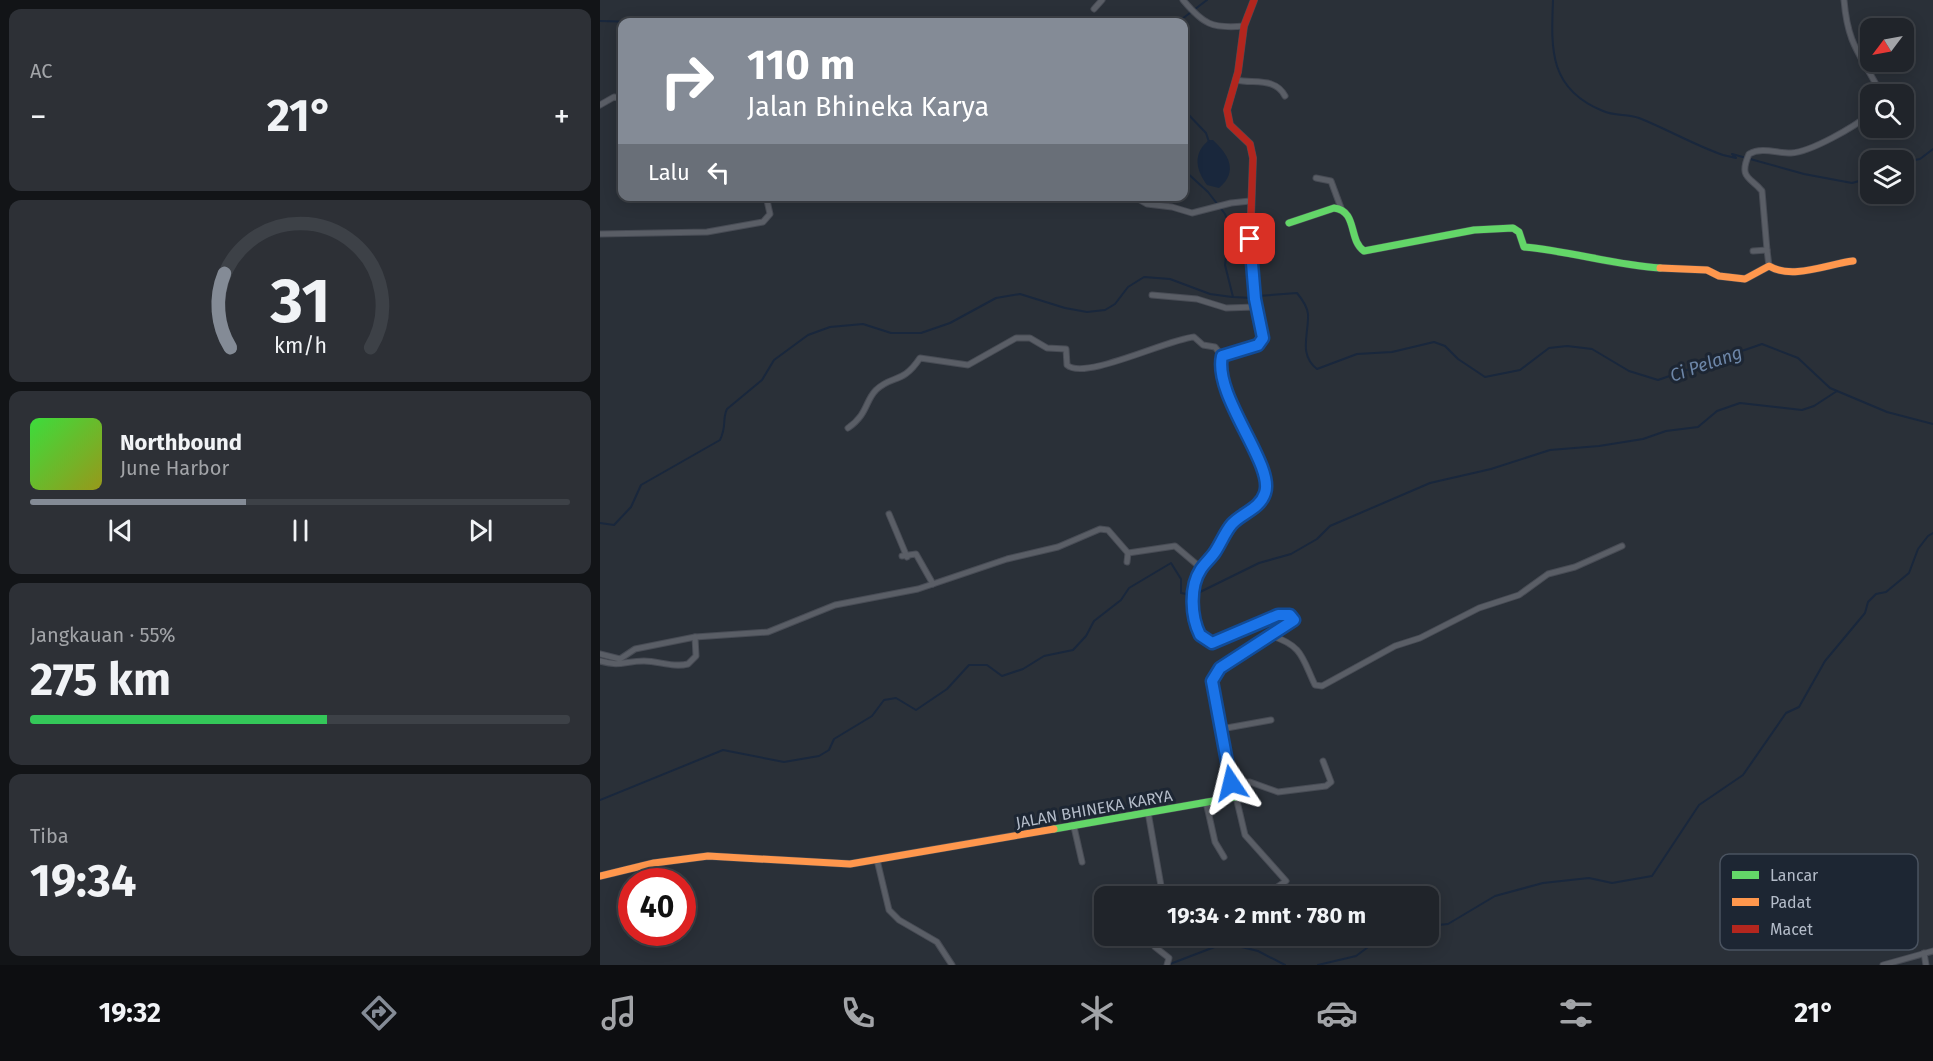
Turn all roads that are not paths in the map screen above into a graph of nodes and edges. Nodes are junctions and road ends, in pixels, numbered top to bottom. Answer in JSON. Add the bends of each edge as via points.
{"nodes":[{"id":1,"x":1102,"y":0,"type":"edge"},
{"id":2,"x":1183,"y":0,"type":"edge"},
{"id":3,"x":1254,"y":0,"type":"edge"},
{"id":4,"x":1844,"y":0,"type":"edge"},
{"id":5,"x":1094,"y":9,"type":"dead end"},
{"id":6,"x":1244,"y":26,"type":"junction"},
{"id":7,"x":1236,"y":80,"type":"junction"},
{"id":8,"x":1875,"y":84,"type":"edge"},
{"id":9,"x":1286,"y":96,"type":"dead end"},
{"id":10,"x":618,"y":98,"type":"edge"},
{"id":11,"x":600,"y":105,"type":"edge"},
{"id":12,"x":1860,"y":120,"type":"edge"},
{"id":13,"x":1316,"y":178,"type":"dead end"},
{"id":14,"x":767,"y":201,"type":"edge"},
{"id":15,"x":1142,"y":201,"type":"edge"},
{"id":16,"x":1250,"y":201,"type":"junction"},
{"id":17,"x":1341,"y":208,"type":"junction"},
{"id":18,"x":1289,"y":223,"type":"dead end"},
{"id":19,"x":600,"y":234,"type":"edge"},
{"id":20,"x":1767,"y":250,"type":"junction"},
{"id":21,"x":1753,"y":251,"type":"dead end"},
{"id":22,"x":1854,"y":261,"type":"dead end"},
{"id":23,"x":1769,"y":266,"type":"junction"},
{"id":24,"x":1152,"y":295,"type":"dead end"},
{"id":25,"x":1257,"y":307,"type":"junction"},
{"id":26,"x":1222,"y":356,"type":"junction"},
{"id":27,"x":848,"y":428,"type":"dead end"},
{"id":28,"x":889,"y":514,"type":"dead end"},
{"id":29,"x":1622,"y":546,"type":"dead end"},
{"id":30,"x":1128,"y":553,"type":"junction"},
{"id":31,"x":1128,"y":562,"type":"dead end"},
{"id":32,"x":1201,"y":568,"type":"junction"},
{"id":33,"x":933,"y":584,"type":"junction"},
{"id":34,"x":1272,"y":636,"type":"junction"},
{"id":35,"x":695,"y":637,"type":"junction"},
{"id":36,"x":600,"y":654,"type":"edge"},
{"id":37,"x":600,"y":661,"type":"edge"},
{"id":38,"x":1271,"y":720,"type":"dead end"},
{"id":39,"x":1221,"y":729,"type":"junction"},
{"id":40,"x":1323,"y":761,"type":"dead end"},
{"id":41,"x":1231,"y":783,"type":"junction"},
{"id":42,"x":1236,"y":797,"type":"junction"},
{"id":43,"x":1206,"y":802,"type":"junction"},
{"id":44,"x":1148,"y":812,"type":"junction"},
{"id":45,"x":1074,"y":827,"type":"junction"},
{"id":46,"x":1224,"y":857,"type":"dead end"},
{"id":47,"x":877,"y":860,"type":"junction"},
{"id":48,"x":1082,"y":862,"type":"dead end"},
{"id":49,"x":600,"y":876,"type":"edge"},
{"id":50,"x":1161,"y":886,"type":"edge"},
{"id":51,"x":1280,"y":886,"type":"edge"},
{"id":52,"x":1154,"y":946,"type":"edge"},
{"id":53,"x":1933,"y":951,"type":"edge"},
{"id":54,"x":1924,"y":953,"type":"junction"},
{"id":55,"x":952,"y":965,"type":"edge"},
{"id":56,"x":1167,"y":965,"type":"edge"},
{"id":57,"x":1883,"y":965,"type":"edge"},
{"id":58,"x":1926,"y":965,"type":"edge"}],
"edges":[{"from":1,"to":5,"type":"street"},
{"from":2,"to":6,"type":"street","via":[[1206,24]]},
{"from":3,"to":6,"type":"street"},
{"from":4,"to":8,"type":"street","via":[[1850,39]]},
{"from":6,"to":7,"type":"street"},
{"from":7,"to":9,"type":"street","via":[[1273,83]]},
{"from":7,"to":16,"type":"street","via":[[1227,114],[1232,128],[1251,148],[1254,166]]},
{"from":10,"to":11,"type":"street"},
{"from":12,"to":20,"type":"street","via":[[1797,152],[1761,150],[1748,156],[1745,170],[1749,182],[1762,191]]},
{"from":13,"to":17,"type":"street","via":[[1331,181]]},
{"from":14,"to":19,"type":"street","via":[[770,214],[763,222],[707,232]]},
{"from":15,"to":16,"type":"street","via":[[1192,213]]},
{"from":16,"to":25,"type":"street"},
{"from":17,"to":18,"type":"street"},
{"from":17,"to":23,"type":"street","via":[[1348,215],[1358,247],[1363,251],[1474,230],[1514,228],[1524,247],[1566,251],[1630,266],[1707,270],[1719,276],[1745,279]]},
{"from":20,"to":21,"type":"street"},
{"from":20,"to":23,"type":"street"},
{"from":22,"to":23,"type":"street","via":[[1796,271],[1775,271]]},
{"from":24,"to":25,"type":"street","via":[[1197,299],[1226,308]]},
{"from":25,"to":26,"type":"street","via":[[1261,343]]},
{"from":26,"to":27,"type":"street","via":[[1215,347],[1203,345],[1194,337],[1170,341],[1105,366],[1072,369],[1067,365],[1066,349],[1047,348],[1029,338],[1016,338],[968,365],[920,357],[909,373],[875,391],[861,417]]},
{"from":26,"to":32,"type":"street","via":[[1224,384],[1264,475],[1266,489],[1256,506],[1232,524]]},
{"from":28,"to":33,"type":"street","via":[[904,556],[916,554]]},
{"from":29,"to":34,"type":"street","via":[[1575,567],[1548,574],[1519,595],[1491,603],[1395,646],[1322,686],[1315,684],[1294,644]]},
{"from":30,"to":31,"type":"street"},
{"from":30,"to":32,"type":"street","via":[[1175,546]]},
{"from":30,"to":33,"type":"street","via":[[1107,530],[1100,529],[1058,547]]},
{"from":32,"to":34,"type":"street","via":[[1193,609],[1196,626],[1206,641],[1215,643],[1278,615],[1292,616],[1292,624]]},
{"from":33,"to":35,"type":"street","via":[[835,605],[768,632]]},
{"from":34,"to":39,"type":"street","via":[[1214,675]]},
{"from":35,"to":36,"type":"street","via":[[635,649],[620,659]]},
{"from":35,"to":37,"type":"street","via":[[694,658],[683,665],[644,661],[618,666]]},
{"from":38,"to":39,"type":"street"},
{"from":39,"to":41,"type":"street"},
{"from":40,"to":41,"type":"street","via":[[1332,778],[1326,786],[1278,792],[1250,782]]},
{"from":41,"to":42,"type":"street"},
{"from":42,"to":43,"type":"street","name":"JALAN BHINEKA KARYA"},
{"from":42,"to":51,"type":"street","via":[[1245,835],[1286,882]]},
{"from":43,"to":44,"type":"street","name":"JALAN BHINEKA KARYA"},
{"from":43,"to":46,"type":"street","via":[[1215,842]]},
{"from":44,"to":45,"type":"street","name":"JALAN BHINEKA KARYA"},
{"from":44,"to":50,"type":"street"},
{"from":45,"to":47,"type":"street","name":"JALAN BHINEKA KARYA"},
{"from":45,"to":48,"type":"street"},
{"from":47,"to":49,"type":"street","name":"JALAN BHINEKA KARYA","via":[[825,866],[747,856],[684,857]]},
{"from":47,"to":55,"type":"street","via":[[889,910],[937,942]]},
{"from":52,"to":56,"type":"street","via":[[1169,958]]},
{"from":53,"to":54,"type":"street"},
{"from":54,"to":57,"type":"street"},
{"from":54,"to":58,"type":"street"}]}
